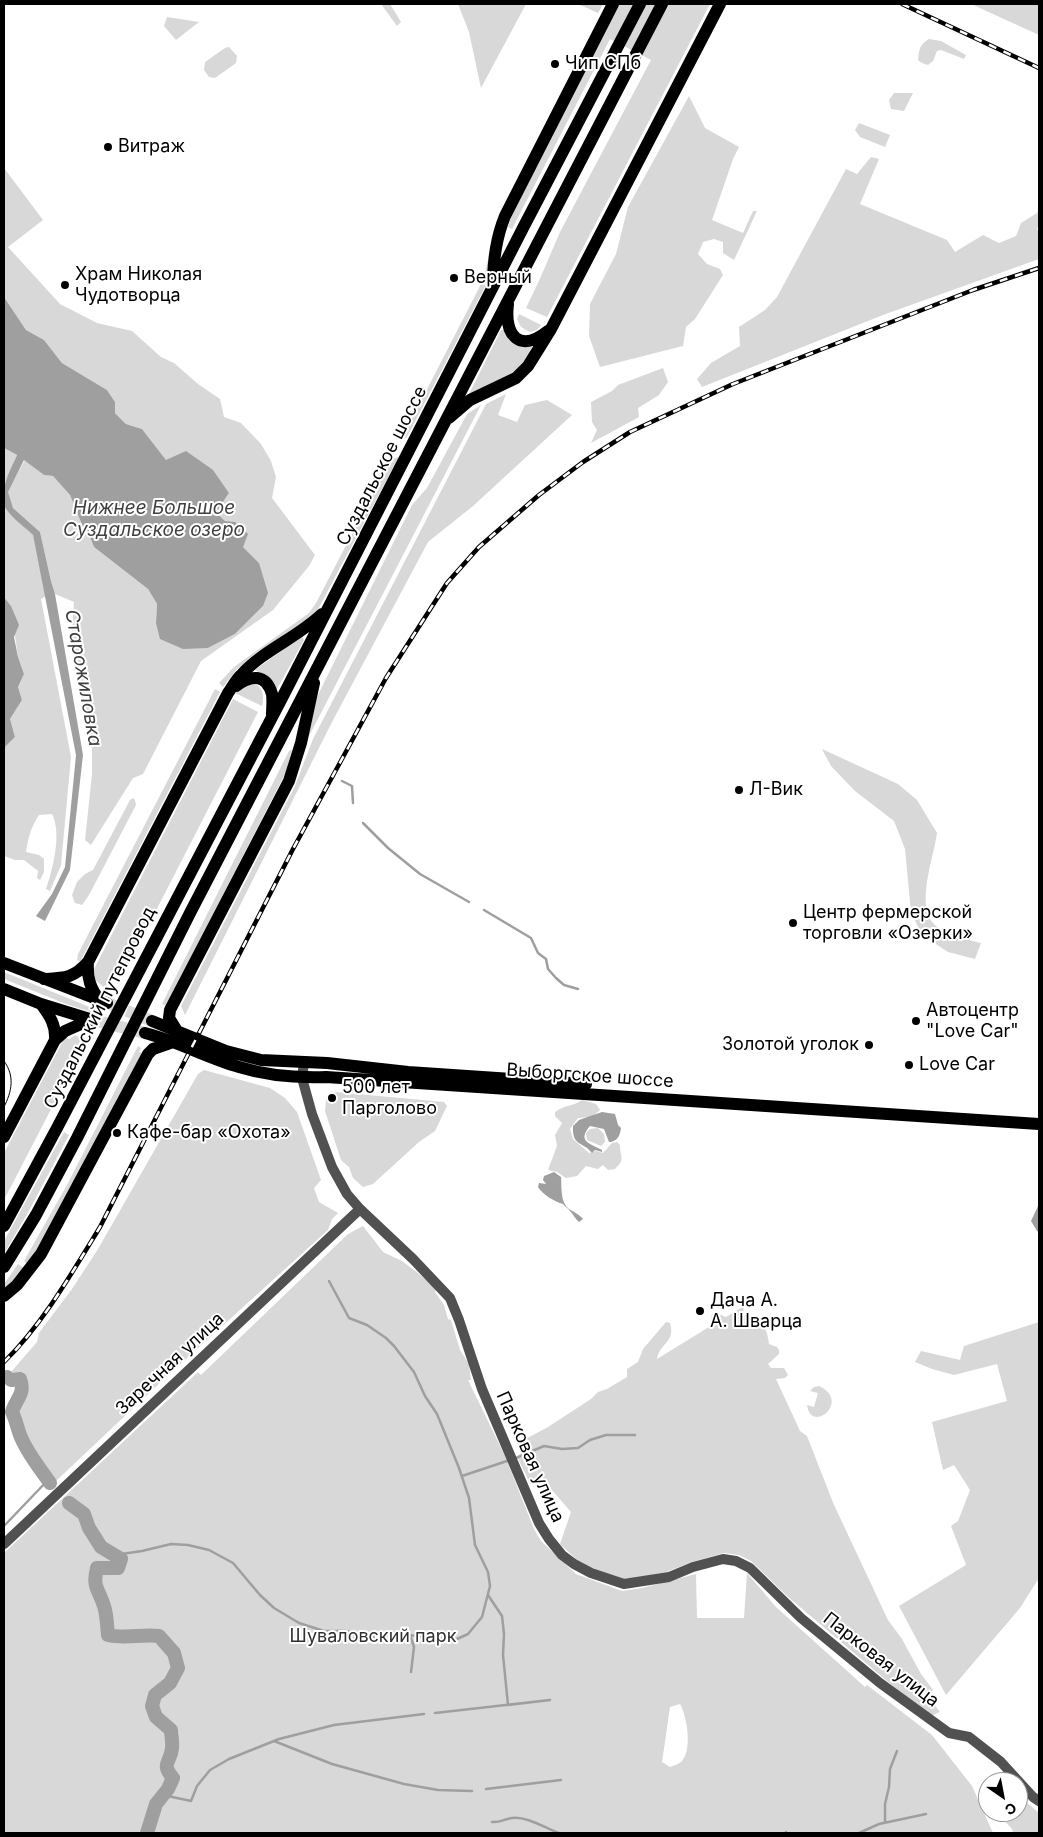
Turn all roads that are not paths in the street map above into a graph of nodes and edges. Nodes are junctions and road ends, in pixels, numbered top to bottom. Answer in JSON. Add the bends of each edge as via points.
{"nodes":[{"id":1,"x":613,"y":4,"type":"edge"},
{"id":2,"x":640,"y":4,"type":"edge"},
{"id":3,"x":662,"y":4,"type":"edge"},
{"id":4,"x":720,"y":4,"type":"edge"},
{"id":5,"x":493,"y":287,"type":"junction"},
{"id":6,"x":509,"y":296,"type":"junction"},
{"id":7,"x":551,"y":328,"type":"junction"},
{"id":8,"x":443,"y":423,"type":"junction"},
{"id":9,"x":330,"y":607,"type":"junction"},
{"id":10,"x":319,"y":664,"type":"junction"},
{"id":11,"x":228,"y":692,"type":"junction"},
{"id":12,"x":272,"y":716,"type":"junction"},
{"id":13,"x":174,"y":904,"type":"joint"},
{"id":14,"x":88,"y":962,"type":"junction"},
{"id":15,"x":4,"y":963,"type":"edge"},
{"id":16,"x":44,"y":979,"type":"junction"},
{"id":17,"x":4,"y":989,"type":"edge"},
{"id":18,"x":41,"y":1004,"type":"junction"},
{"id":19,"x":152,"y":1021,"type":"tunnel mouth"},
{"id":20,"x":145,"y":1033,"type":"tunnel mouth"},
{"id":21,"x":175,"y":1036,"type":"junction"},
{"id":22,"x":55,"y":1040,"type":"junction"},
{"id":23,"x":304,"y":1063,"type":"junction"},
{"id":24,"x":302,"y":1078,"type":"junction"},
{"id":25,"x":1039,"y":1115,"type":"edge"},
{"id":26,"x":1039,"y":1124,"type":"edge"},
{"id":27,"x":4,"y":1137,"type":"edge"},
{"id":28,"x":360,"y":1209,"type":"junction"},
{"id":29,"x":4,"y":1226,"type":"edge"},
{"id":30,"x":4,"y":1267,"type":"edge"},
{"id":31,"x":4,"y":1296,"type":"edge"},
{"id":32,"x":4,"y":1544,"type":"edge"},
{"id":33,"x":1039,"y":1801,"type":"edge"}],
"edges":[{"from":1,"to":5,"type":"main road","via":[[499,230],[493,263]]},
{"from":2,"to":5,"type":"main road","name":"Суздальское шоссе"},
{"from":3,"to":6,"type":"main road","name":"Суздальское шоссе"},
{"from":4,"to":7,"type":"main road"},
{"from":5,"to":9,"type":"main road","name":"Суздальское шоссе"},
{"from":6,"to":7,"type":"main road","via":[[506,318],[515,337],[531,342]]},
{"from":6,"to":8,"type":"main road","name":"Суздальское шоссе"},
{"from":7,"to":8,"type":"main road","via":[[528,366],[516,378],[470,400]]},
{"from":8,"to":10,"type":"main road","name":"Суздальское шоссе"},
{"from":9,"to":11,"type":"main road","via":[[240,674]]},
{"from":9,"to":12,"type":"main road","name":"Суздальское шоссе"},
{"from":10,"to":21,"type":"main road","via":[[289,781],[170,1010]]},
{"from":10,"to":30,"type":"main road","name":"Суздальское шоссе","via":[[77,1138]]},
{"from":11,"to":12,"type":"main road","via":[[249,677],[257,678],[266,683],[272,693]]},
{"from":11,"to":14,"type":"main road"},
{"from":12,"to":13,"type":"main road","name":"Суздальское шоссе"},
{"from":13,"to":29,"type":"main road","name":"Суздальский путепровод"},
{"from":14,"to":16,"type":"main road","via":[[74,975]]},
{"from":14,"to":16,"type":"main road","via":[[88,981],[104,1002]]},
{"from":15,"to":16,"type":"main road"},
{"from":17,"to":18,"type":"main road"},
{"from":18,"to":22,"type":"main road","via":[[53,1021]]},
{"from":18,"to":22,"type":"main road","via":[[94,1021],[65,1031]]},
{"from":19,"to":21,"type":"main road","name":"Выборгское шоссе"},
{"from":20,"to":21,"type":"main road","name":"Выборгское шоссе"},
{"from":21,"to":23,"type":"main road","name":"Выборгское шоссе","via":[[260,1060]]},
{"from":21,"to":24,"type":"main road","name":"Выборгское шоссе","via":[[239,1067]]},
{"from":21,"to":31,"type":"main road","via":[[148,1054],[41,1254]]},
{"from":22,"to":27,"type":"main road"},
{"from":23,"to":24,"type":"street","name":"Парковая улица"},
{"from":23,"to":25,"type":"main road","name":"Выборгское шоссе"},
{"from":24,"to":26,"type":"main road","name":"Выборгское шоссе","via":[[504,1088]]},
{"from":24,"to":28,"type":"street","name":"Парковая улица","via":[[332,1167]]},
{"from":28,"to":32,"type":"street","name":"Заречная улица"},
{"from":28,"to":33,"type":"street","name":"Парковая улица","via":[[450,1298],[482,1388],[539,1522],[562,1555],[592,1574],[624,1584],[669,1577],[723,1559],[736,1560],[750,1568],[801,1618],[880,1683],[949,1733],[969,1737]]}]}
